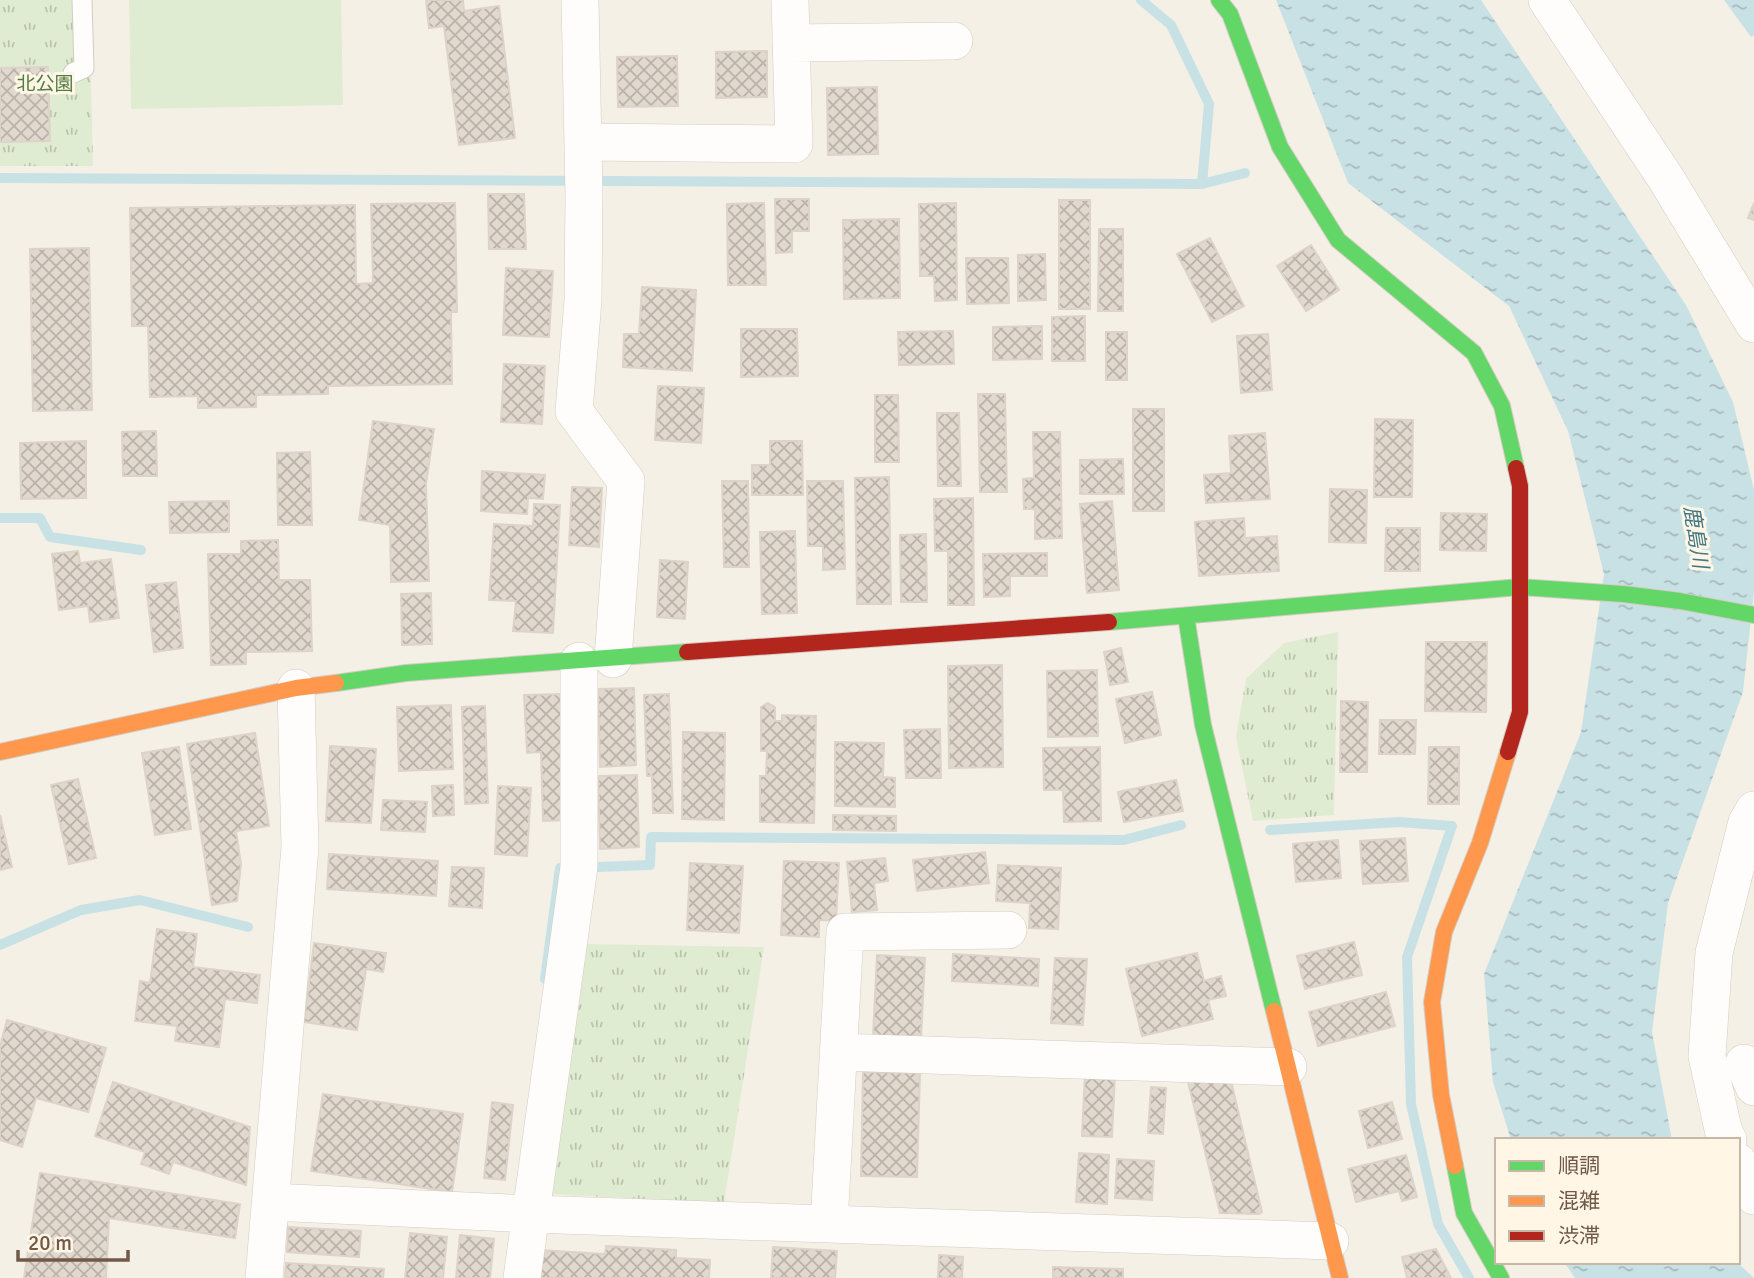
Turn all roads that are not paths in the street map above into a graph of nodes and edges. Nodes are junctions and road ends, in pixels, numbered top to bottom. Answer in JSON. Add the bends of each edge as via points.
{"nodes":[{"id":1,"x":82,"y":0,"type":"edge"},
{"id":2,"x":580,"y":0,"type":"edge"},
{"id":3,"x":790,"y":0,"type":"edge"},
{"id":4,"x":1219,"y":0,"type":"edge"},
{"id":5,"x":1547,"y":0,"type":"edge"},
{"id":6,"x":954,"y":41,"type":"dead end"},
{"id":7,"x":791,"y":43,"type":"junction"},
{"id":8,"x":73,"y":72,"type":"dead end"},
{"id":9,"x":584,"y":169,"type":"junction"},
{"id":10,"x":1754,"y":324,"type":"edge"},
{"id":11,"x":1520,"y":587,"type":"junction"},
{"id":12,"x":1754,"y":615,"type":"edge"},
{"id":13,"x":1186,"y":616,"type":"junction"},
{"id":14,"x":596,"y":660,"type":"junction"},
{"id":15,"x":296,"y":688,"type":"junction"},
{"id":16,"x":0,"y":752,"type":"edge"},
{"id":17,"x":1754,"y":810,"type":"edge"},
{"id":18,"x":1008,"y":930,"type":"dead end"},
{"id":19,"x":839,"y":1052,"type":"junction"},
{"id":20,"x":1287,"y":1066,"type":"junction"},
{"id":21,"x":1727,"y":1138,"type":"edge"},
{"id":22,"x":1740,"y":1166,"type":"edge"},
{"id":23,"x":1754,"y":1196,"type":"edge"},
{"id":24,"x":271,"y":1202,"type":"junction"},
{"id":25,"x":531,"y":1214,"type":"junction"},
{"id":26,"x":829,"y":1224,"type":"junction"},
{"id":27,"x":1331,"y":1241,"type":"junction"},
{"id":28,"x":264,"y":1278,"type":"edge"},
{"id":29,"x":522,"y":1278,"type":"edge"},
{"id":30,"x":1340,"y":1278,"type":"edge"},
{"id":31,"x":1501,"y":1278,"type":"edge"}],
"edges":[{"from":1,"to":8,"type":"lane","via":[[84,68]]},
{"from":2,"to":9,"type":"street"},
{"from":3,"to":7,"type":"street"},
{"from":4,"to":11,"type":"street","via":[[1230,14],[1280,147],[1338,240],[1474,353],[1502,406],[1520,486]]},
{"from":5,"to":10,"type":"street","via":[[1665,177]]},
{"from":6,"to":7,"type":"street"},
{"from":7,"to":9,"type":"street","via":[[794,144]]},
{"from":9,"to":14,"type":"street","via":[[583,300],[574,411],[626,481]]},
{"from":11,"to":12,"type":"street","via":[[1680,601]]},
{"from":11,"to":13,"type":"street"},
{"from":11,"to":31,"type":"street","via":[[1520,712],[1480,843],[1444,932],[1432,1002],[1441,1095],[1464,1213]]},
{"from":13,"to":14,"type":"street"},
{"from":13,"to":20,"type":"street","via":[[1203,725]]},
{"from":14,"to":15,"type":"street","via":[[406,673]]},
{"from":14,"to":25,"type":"street","via":[[579,867]]},
{"from":15,"to":16,"type":"street"},
{"from":15,"to":24,"type":"street","via":[[300,847]]},
{"from":17,"to":21,"type":"street","via":[[1747,822],[1714,953],[1707,1056]]},
{"from":18,"to":19,"type":"street","via":[[845,932]]},
{"from":19,"to":20,"type":"street"},
{"from":19,"to":26,"type":"street"},
{"from":20,"to":27,"type":"street"},
{"from":22,"to":23,"type":"street"},
{"from":24,"to":25,"type":"street"},
{"from":24,"to":28,"type":"street"},
{"from":25,"to":26,"type":"street"},
{"from":25,"to":29,"type":"street"},
{"from":26,"to":27,"type":"street"},
{"from":27,"to":30,"type":"street"}]}
